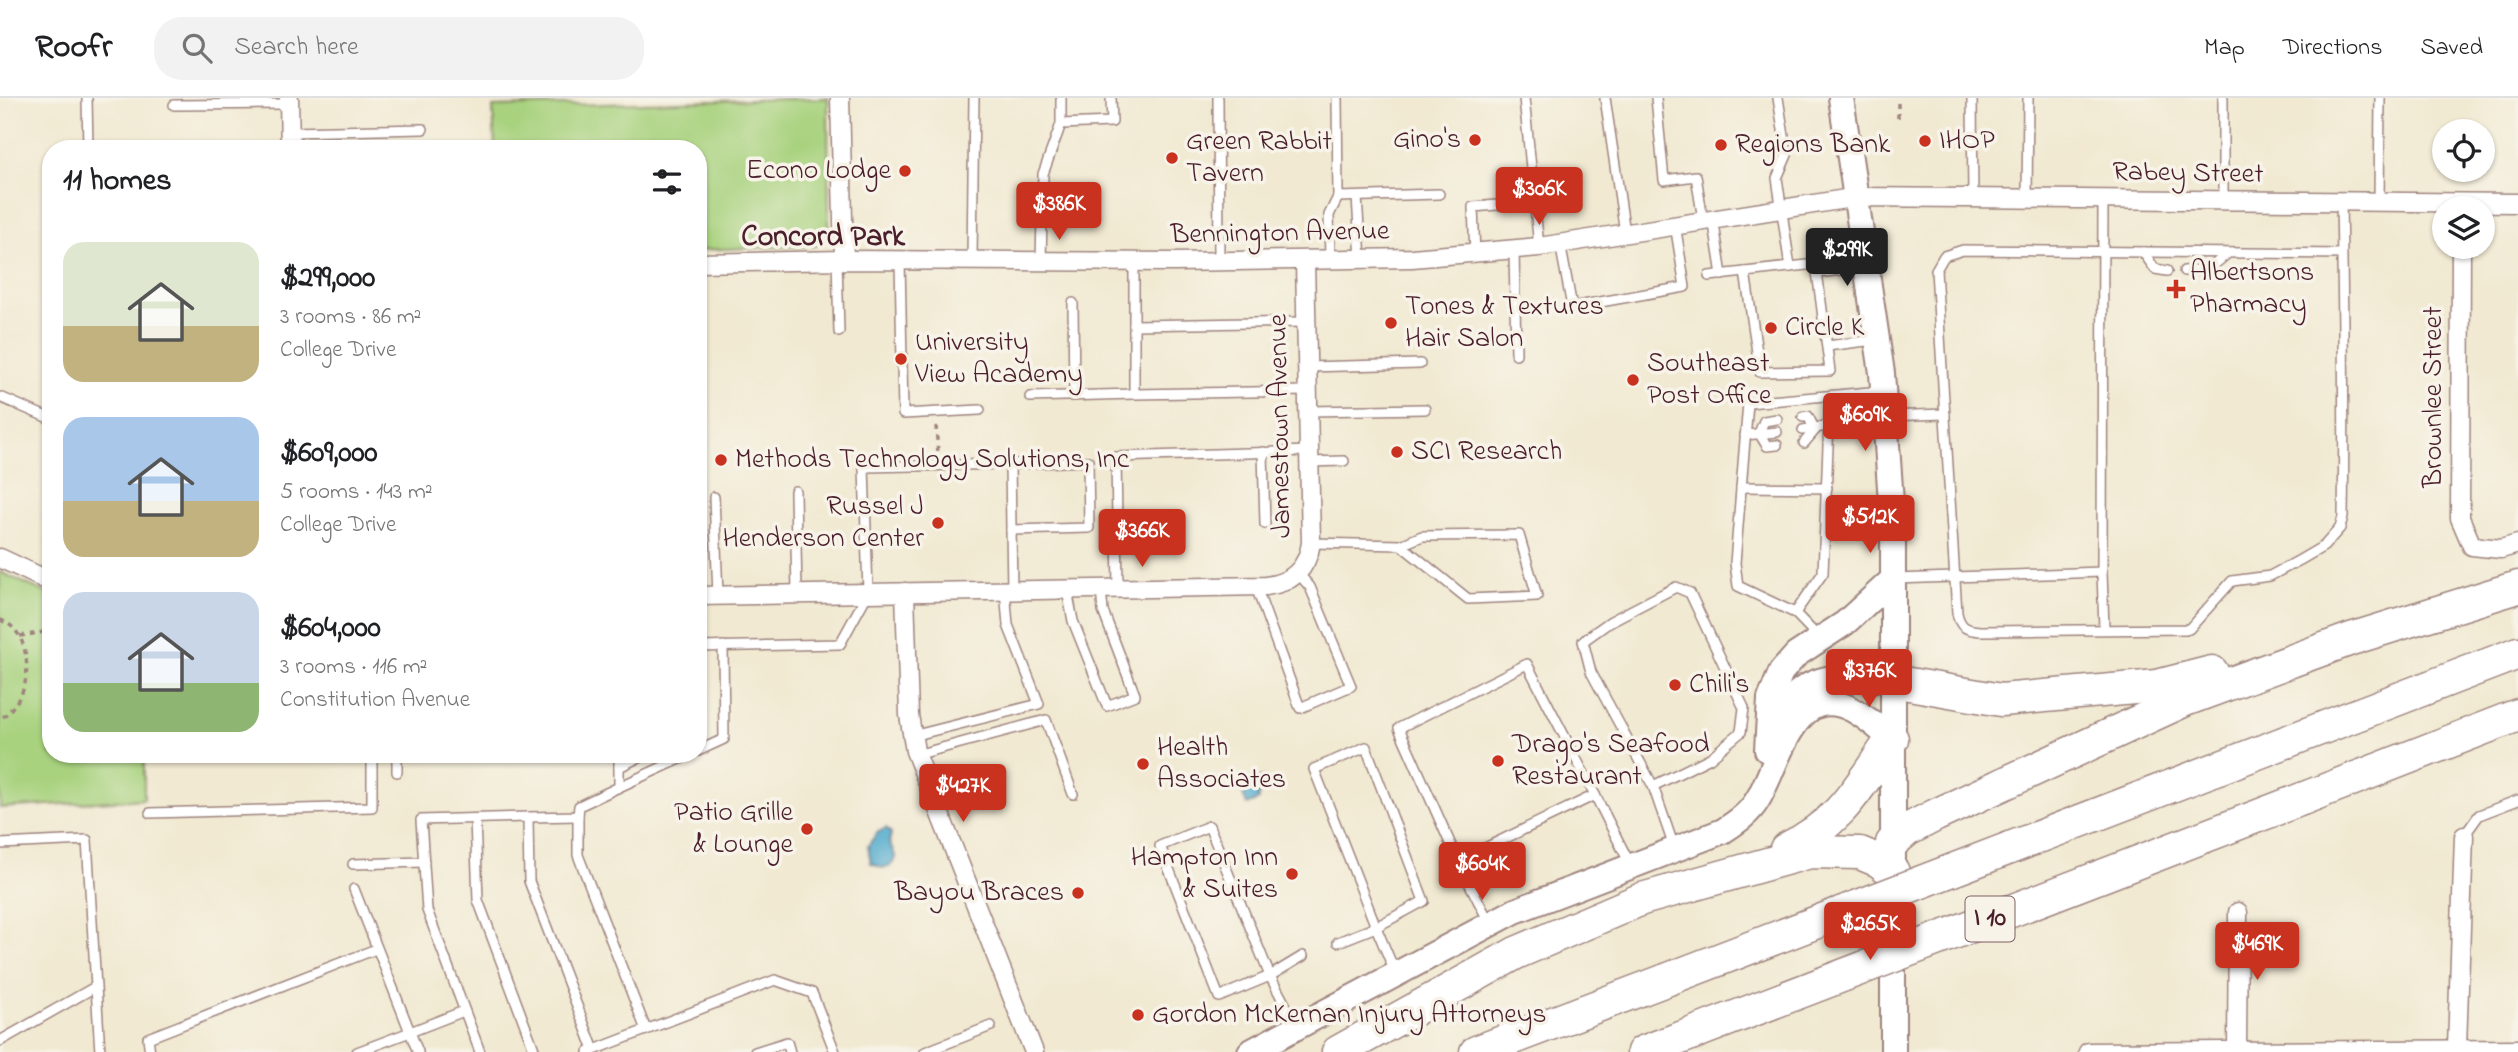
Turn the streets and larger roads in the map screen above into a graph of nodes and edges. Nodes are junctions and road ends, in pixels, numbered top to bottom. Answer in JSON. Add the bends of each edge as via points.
{"nodes":[{"id":1,"x":840,"y":98,"type":"edge"},
{"id":2,"x":1841,"y":98,"type":"edge"},
{"id":3,"x":289,"y":101,"type":"edge"},
{"id":4,"x":290,"y":140,"type":"edge"},
{"id":5,"x":1858,"y":197,"type":"junction"},
{"id":6,"x":2518,"y":203,"type":"edge"},
{"id":7,"x":2495,"y":204,"type":"edge"},
{"id":8,"x":2432,"y":205,"type":"edge"},
{"id":9,"x":2461,"y":259,"type":"edge"},
{"id":10,"x":840,"y":260,"type":"junction"},
{"id":11,"x":1305,"y":261,"type":"junction"},
{"id":12,"x":707,"y":263,"type":"edge"},
{"id":13,"x":2518,"y":544,"type":"edge"},
{"id":14,"x":0,"y":558,"type":"edge"},
{"id":15,"x":42,"y":578,"type":"edge"},
{"id":16,"x":1893,"y":579,"type":"junction"},
{"id":17,"x":2518,"y":587,"type":"edge"},
{"id":18,"x":905,"y":592,"type":"junction"},
{"id":19,"x":707,"y":596,"type":"edge"},
{"id":20,"x":2351,"y":639,"type":"junction"},
{"id":21,"x":2518,"y":653,"type":"edge"},
{"id":22,"x":1892,"y":681,"type":"junction"},
{"id":23,"x":2518,"y":715,"type":"edge"},
{"id":24,"x":1892,"y":738,"type":"junction"},
{"id":25,"x":1767,"y":750,"type":"junction"},
{"id":26,"x":1769,"y":776,"type":"junction"},
{"id":27,"x":2464,"y":836,"type":"road end"},
{"id":28,"x":1892,"y":857,"type":"junction"},
{"id":29,"x":1757,"y":864,"type":"junction"},
{"id":30,"x":2238,"y":912,"type":"dead end"},
{"id":31,"x":2457,"y":1048,"type":"junction"},
{"id":32,"x":2518,"y":1049,"type":"edge"},
{"id":33,"x":2237,"y":1051,"type":"edge"},
{"id":34,"x":1034,"y":1052,"type":"edge"},
{"id":35,"x":1250,"y":1052,"type":"edge"},
{"id":36,"x":1338,"y":1052,"type":"edge"},
{"id":37,"x":1476,"y":1052,"type":"edge"},
{"id":38,"x":1643,"y":1052,"type":"edge"},
{"id":39,"x":1893,"y":1052,"type":"edge"},
{"id":40,"x":2088,"y":1052,"type":"edge"}],
"edges":[{"from":1,"to":10,"type":"street"},
{"from":2,"to":5,"type":"street"},
{"from":3,"to":4,"type":"street"},
{"from":5,"to":8,"type":"street","name":"Rabey Street"},
{"from":5,"to":11,"type":"street","name":"Bennington Avenue","via":[[1514,250]]},
{"from":5,"to":16,"type":"street","via":[[1886,416]]},
{"from":6,"to":7,"type":"street","name":"Rabey Street"},
{"from":9,"to":13,"type":"street","name":"Brownlee Street","via":[[2460,519],[2472,546],[2501,550]]},
{"from":10,"to":11,"type":"street","name":"Bennington Avenue"},
{"from":10,"to":12,"type":"street","name":"Bennington Avenue"},
{"from":11,"to":18,"type":"street","name":"Jamestown Avenue","via":[[1311,542],[1298,573],[1284,582],[1256,586]]},
{"from":14,"to":15,"type":"street"},
{"from":16,"to":22,"type":"street"},
{"from":16,"to":25,"type":"street","via":[[1844,623],[1796,655],[1775,683],[1769,699]]},
{"from":17,"to":20,"type":"highway"},
{"from":18,"to":19,"type":"street","name":"Jamestown Avenue"},
{"from":18,"to":34,"type":"street","via":[[916,755]]},
{"from":20,"to":22,"type":"highway","via":[[2157,686],[2001,700]]},
{"from":20,"to":28,"type":"highway","via":[[2185,700],[1936,815],[1907,830]]},
{"from":21,"to":37,"type":"highway","number":"I 10","bridge":true},
{"from":22,"to":24,"type":"street"},
{"from":22,"to":25,"type":"street","via":[[1835,676],[1805,687],[1783,710]]},
{"from":23,"to":38,"type":"highway","number":"I 10","bridge":true},
{"from":24,"to":26,"type":"street","via":[[1853,710],[1835,704],[1816,706],[1800,715]]},
{"from":24,"to":28,"type":"street"},
{"from":24,"to":29,"type":"highway","via":[[1842,812],[1813,836]]},
{"from":25,"to":26,"type":"street"},
{"from":26,"to":35,"type":"street","via":[[1743,818],[1723,831],[1490,924]]},
{"from":27,"to":31,"type":"street"},
{"from":28,"to":29,"type":"highway","via":[[1810,852]]},
{"from":28,"to":39,"type":"street"},
{"from":29,"to":36,"type":"highway","via":[[1642,900],[1516,953]]},
{"from":30,"to":33,"type":"street"},
{"from":31,"to":32,"type":"street"},
{"from":31,"to":33,"type":"street"},
{"from":33,"to":40,"type":"street"}]}
